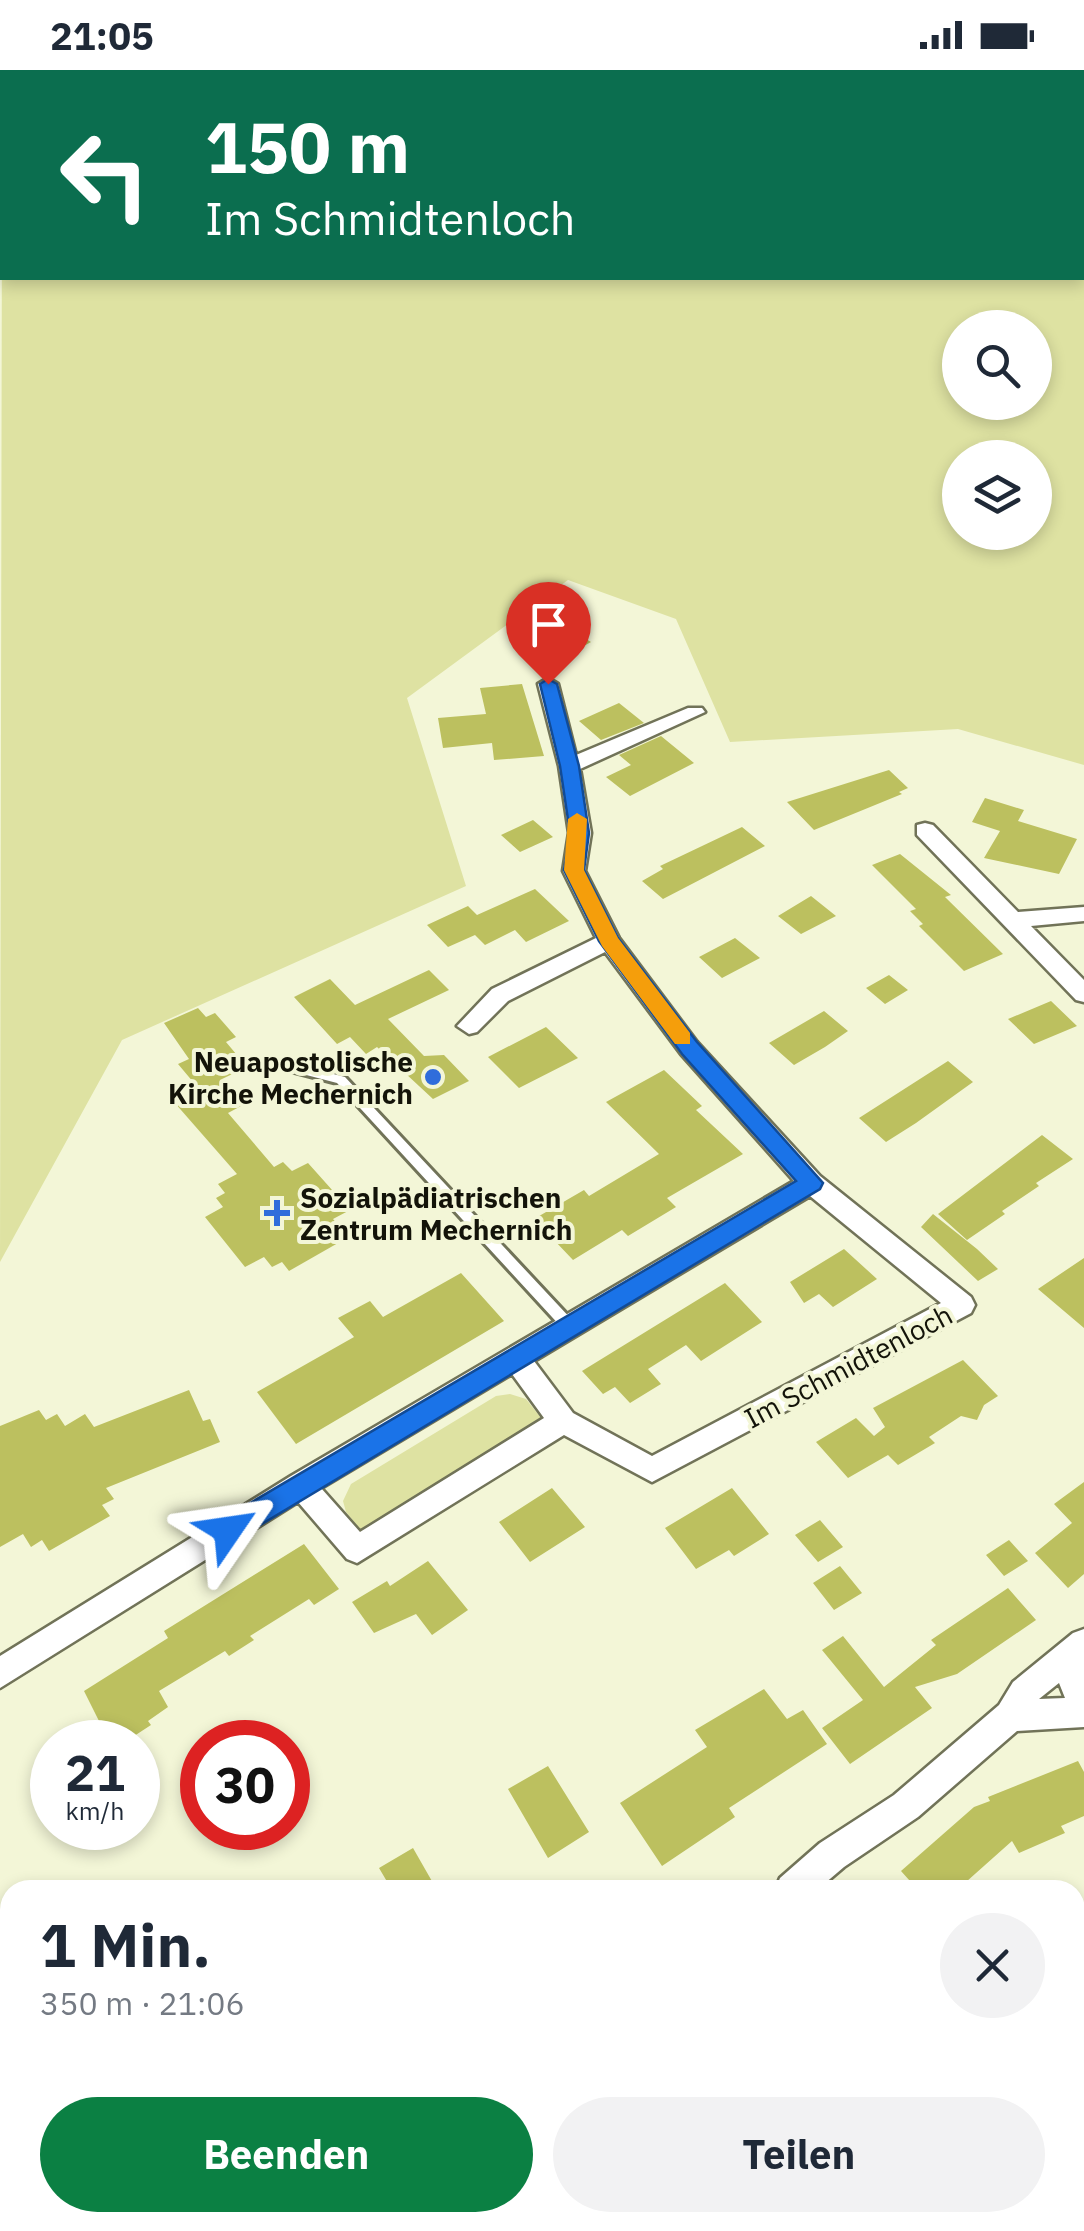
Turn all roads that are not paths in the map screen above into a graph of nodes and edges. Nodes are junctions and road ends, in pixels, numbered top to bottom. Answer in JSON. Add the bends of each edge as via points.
{"nodes":[{"id":1,"x":548,"y":684,"type":"dead end"},
{"id":2,"x":694,"y":712,"type":"dead end"},
{"id":3,"x":569,"y":766,"type":"junction"},
{"id":4,"x":925,"y":830,"type":"dead end"},
{"id":5,"x":1084,"y":914,"type":"edge"},
{"id":6,"x":1014,"y":920,"type":"junction"},
{"id":7,"x":609,"y":941,"type":"junction"},
{"id":8,"x":1084,"y":994,"type":"edge"},
{"id":9,"x":469,"y":1026,"type":"dead end"},
{"id":10,"x":294,"y":1068,"type":"dead end"},
{"id":11,"x":812,"y":1183,"type":"junction"},
{"id":12,"x":568,"y":1325,"type":"junction"},
{"id":13,"x":514,"y":1357,"type":"junction"},
{"id":14,"x":563,"y":1421,"type":"junction"},
{"id":15,"x":302,"y":1485,"type":"junction"},
{"id":16,"x":1080,"y":1647,"type":"edge"},
{"id":17,"x":0,"y":1673,"type":"edge"},
{"id":18,"x":1084,"y":1699,"type":"edge"},
{"id":19,"x":1084,"y":1712,"type":"edge"},
{"id":20,"x":1010,"y":1716,"type":"junction"},
{"id":21,"x":803,"y":1880,"type":"edge"}],
"edges":[{"from":1,"to":3,"type":"street","name":"Im Schmidtenloch"},
{"from":2,"to":3,"type":"street"},
{"from":3,"to":7,"type":"street","name":"Im Schmidtenloch","via":[[580,833],[574,870]]},
{"from":4,"to":6,"type":"street"},
{"from":5,"to":6,"type":"street"},
{"from":6,"to":8,"type":"street"},
{"from":7,"to":9,"type":"street","via":[[500,995]]},
{"from":7,"to":11,"type":"street","name":"Im Schmidtenloch","via":[[689,1048]]},
{"from":10,"to":12,"type":"lane","via":[[341,1080]]},
{"from":11,"to":12,"type":"street"},
{"from":11,"to":14,"type":"street","name":"Im Schmidtenloch","via":[[962,1305],[652,1470]]},
{"from":12,"to":13,"type":"street"},
{"from":13,"to":14,"type":"street","name":"Im Schmidtenloch"},
{"from":13,"to":15,"type":"street"},
{"from":14,"to":15,"type":"street","via":[[357,1550]]},
{"from":15,"to":17,"type":"street"},
{"from":16,"to":18,"type":"street","via":[[1071,1673]]},
{"from":16,"to":20,"type":"street","via":[[1024,1692]]},
{"from":19,"to":20,"type":"street"},
{"from":20,"to":21,"type":"street","via":[[906,1806]]}]}
